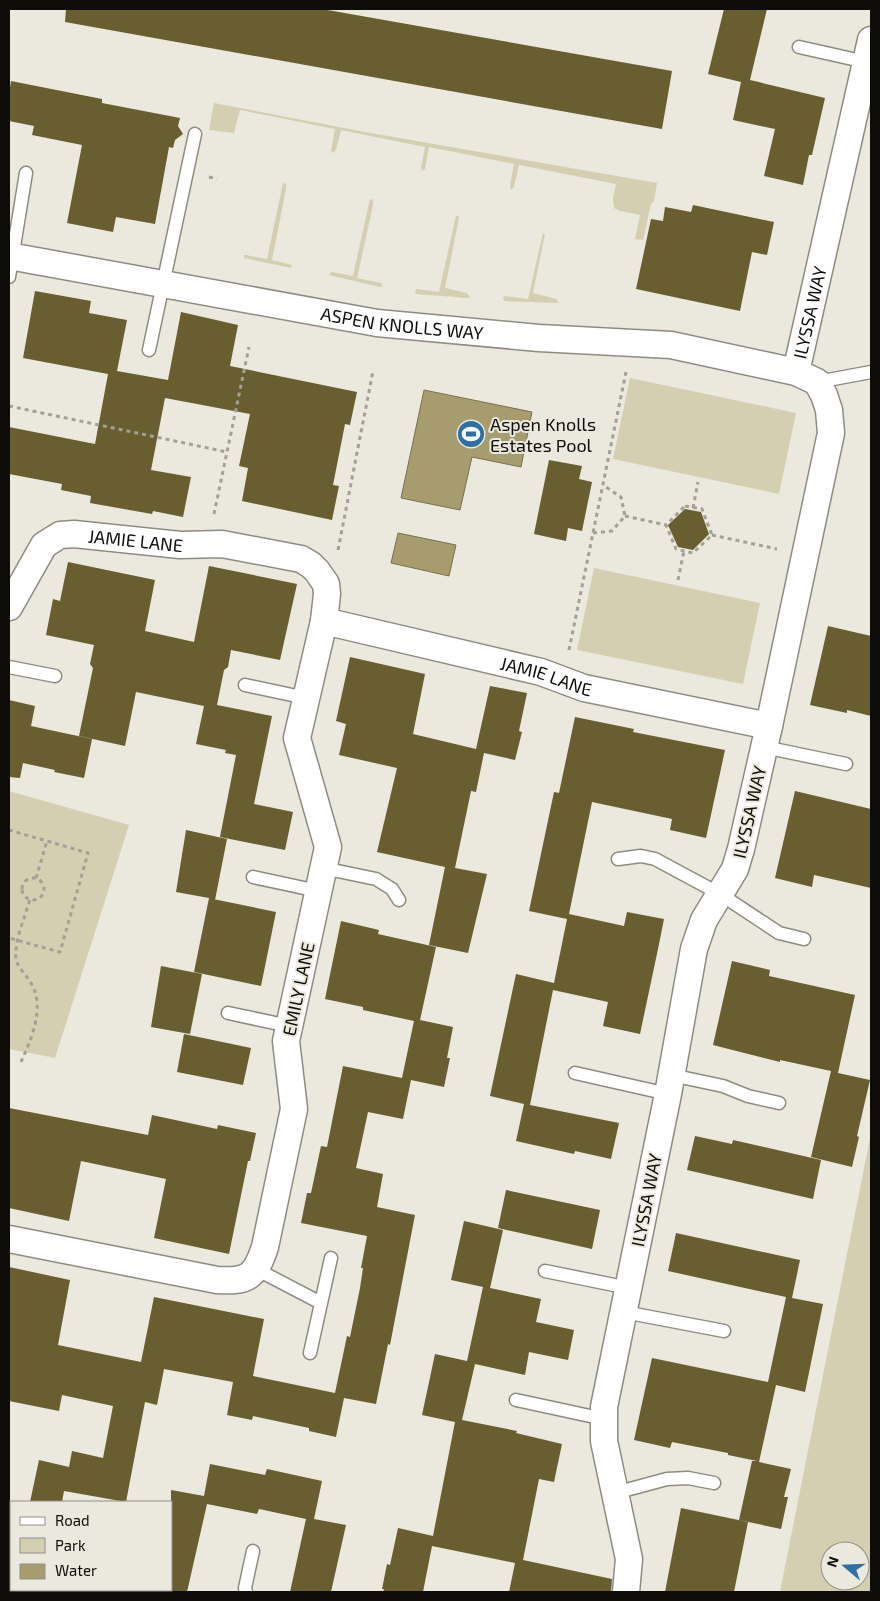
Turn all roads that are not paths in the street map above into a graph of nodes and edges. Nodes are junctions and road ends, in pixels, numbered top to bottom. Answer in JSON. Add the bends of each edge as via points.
{"nodes":[{"id":1,"x":799,"y":47,"type":"dead end"},
{"id":2,"x":869,"y":51,"type":"edge"},
{"id":3,"x":195,"y":134,"type":"dead end"},
{"id":4,"x":26,"y":173,"type":"dead end"},
{"id":5,"x":10,"y":263,"type":"edge"},
{"id":6,"x":163,"y":284,"type":"junction"},
{"id":7,"x":149,"y":350,"type":"dead end"},
{"id":8,"x":871,"y":372,"type":"edge"},
{"id":9,"x":806,"y":377,"type":"junction"},
{"id":10,"x":301,"y":560,"type":"joint"},
{"id":11,"x":9,"y":607,"type":"edge"},
{"id":12,"x":324,"y":622,"type":"junction"},
{"id":13,"x":9,"y":667,"type":"edge"},
{"id":14,"x":55,"y":676,"type":"dead end"},
{"id":15,"x":245,"y":684,"type":"dead end"},
{"id":16,"x":306,"y":698,"type":"junction"},
{"id":17,"x":767,"y":736,"type":"junction"},
{"id":18,"x":846,"y":764,"type":"dead end"},
{"id":19,"x":618,"y":859,"type":"dead end"},
{"id":20,"x":253,"y":877,"type":"dead end"},
{"id":21,"x":321,"y":879,"type":"junction"},
{"id":22,"x":720,"y":894,"type":"junction"},
{"id":23,"x":399,"y":900,"type":"dead end"},
{"id":24,"x":804,"y":939,"type":"dead end"},
{"id":25,"x":228,"y":1014,"type":"dead end"},
{"id":26,"x":289,"y":1026,"type":"junction"},
{"id":27,"x":575,"y":1073,"type":"dead end"},
{"id":28,"x":669,"y":1084,"type":"junction"},
{"id":29,"x":779,"y":1103,"type":"dead end"},
{"id":30,"x":9,"y":1239,"type":"edge"},
{"id":31,"x":331,"y":1258,"type":"dead end"},
{"id":32,"x":256,"y":1269,"type":"junction"},
{"id":33,"x":544,"y":1271,"type":"dead end"},
{"id":34,"x":626,"y":1300,"type":"junction"},
{"id":35,"x":321,"y":1302,"type":"junction"},
{"id":36,"x":724,"y":1331,"type":"dead end"},
{"id":37,"x":310,"y":1354,"type":"dead end"},
{"id":38,"x":516,"y":1400,"type":"dead end"},
{"id":39,"x":604,"y":1419,"type":"junction"},
{"id":40,"x":714,"y":1483,"type":"dead end"},
{"id":41,"x":615,"y":1493,"type":"junction"},
{"id":42,"x":254,"y":1551,"type":"dead end"},
{"id":43,"x":246,"y":1592,"type":"edge"},
{"id":44,"x":626,"y":1592,"type":"edge"}],
"edges":[{"from":1,"to":2,"type":"lane"},
{"from":2,"to":9,"type":"street","name":"ILYSSA WAY"},
{"from":3,"to":6,"type":"lane"},
{"from":4,"to":5,"type":"lane"},
{"from":5,"to":6,"type":"street","name":"ASPEN KNOLLS WAY"},
{"from":6,"to":7,"type":"lane"},
{"from":6,"to":9,"type":"street","name":"ASPEN KNOLLS WAY","via":[[377,323],[538,338],[671,345]]},
{"from":8,"to":9,"type":"lane"},
{"from":9,"to":17,"type":"street","name":"ILYSSA WAY","via":[[824,395],[831,433]]},
{"from":10,"to":11,"type":"street","name":"JAMIE LANE","via":[[222,544],[60,535],[40,550]]},
{"from":10,"to":12,"type":"street","name":"EMILY LANE","via":[[312,565],[326,584]]},
{"from":12,"to":16,"type":"street","name":"EMILY LANE"},
{"from":12,"to":17,"type":"street","name":"JAMIE LANE","via":[[541,672],[584,688]]},
{"from":13,"to":14,"type":"lane"},
{"from":15,"to":16,"type":"lane"},
{"from":16,"to":21,"type":"street","name":"EMILY LANE","via":[[297,738],[328,847]]},
{"from":17,"to":18,"type":"lane"},
{"from":17,"to":22,"type":"street","name":"ILYSSA WAY","via":[[742,849]]},
{"from":19,"to":22,"type":"lane","via":[[628,856],[655,859]]},
{"from":20,"to":21,"type":"lane"},
{"from":21,"to":23,"type":"lane","via":[[376,879],[392,889]]},
{"from":21,"to":26,"type":"street","name":"EMILY LANE"},
{"from":22,"to":24,"type":"lane","via":[[779,932]]},
{"from":22,"to":28,"type":"street","name":"ILYSSA WAY","via":[[704,920],[694,949]]},
{"from":25,"to":26,"type":"lane"},
{"from":26,"to":32,"type":"street","name":"EMILY LANE","via":[[286,1041],[294,1109],[265,1247]]},
{"from":27,"to":28,"type":"lane"},
{"from":28,"to":29,"type":"lane","via":[[723,1086]]},
{"from":28,"to":34,"type":"street","name":"ILYSSA WAY"},
{"from":30,"to":32,"type":"street","via":[[217,1280],[235,1281]]},
{"from":31,"to":35,"type":"lane"},
{"from":32,"to":35,"type":"lane"},
{"from":33,"to":34,"type":"lane"},
{"from":34,"to":36,"type":"lane"},
{"from":34,"to":39,"type":"street","name":"ILYSSA WAY"},
{"from":35,"to":37,"type":"lane"},
{"from":38,"to":39,"type":"lane"},
{"from":39,"to":41,"type":"street","name":"ILYSSA WAY","via":[[604,1441]]},
{"from":40,"to":41,"type":"lane","via":[[688,1478],[667,1479]]},
{"from":41,"to":44,"type":"street","name":"ILYSSA WAY","via":[[629,1559]]},
{"from":42,"to":43,"type":"lane"}]}
